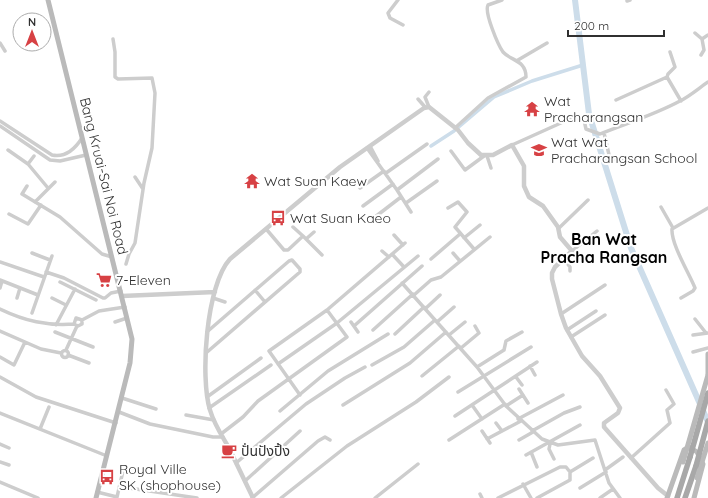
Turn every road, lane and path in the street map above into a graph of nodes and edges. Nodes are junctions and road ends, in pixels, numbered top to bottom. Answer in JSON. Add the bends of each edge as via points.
{"nodes":[{"id":1,"x":48,"y":0,"type":"edge"},
{"id":2,"x":398,"y":0,"type":"edge"},
{"id":3,"x":502,"y":0,"type":"edge"},
{"id":4,"x":403,"y":25,"type":"dead end"},
{"id":5,"x":695,"y":33,"type":"dead end"},
{"id":6,"x":708,"y":35,"type":"edge"},
{"id":7,"x":112,"y":39,"type":"dead end"},
{"id":8,"x":702,"y":39,"type":"junction"},
{"id":9,"x":0,"y":43,"type":"edge"},
{"id":10,"x":547,"y":43,"type":"dead end"},
{"id":11,"x":5,"y":50,"type":"dead end"},
{"id":12,"x":670,"y":52,"type":"dead end"},
{"id":13,"x":701,"y":54,"type":"dead end"},
{"id":14,"x":518,"y":60,"type":"junction"},
{"id":15,"x":668,"y":77,"type":"junction"},
{"id":16,"x":708,"y":82,"type":"edge"},
{"id":17,"x":429,"y":92,"type":"dead end"},
{"id":18,"x":418,"y":99,"type":"dead end"},
{"id":19,"x":616,"y":100,"type":"dead end"},
{"id":20,"x":681,"y":101,"type":"junction"},
{"id":21,"x":427,"y":107,"type":"junction"},
{"id":22,"x":0,"y":121,"type":"edge"},
{"id":23,"x":0,"y":126,"type":"edge"},
{"id":24,"x":456,"y":128,"type":"junction"},
{"id":25,"x":17,"y":132,"type":"junction"},
{"id":26,"x":602,"y":133,"type":"junction"},
{"id":27,"x":14,"y":136,"type":"junction"},
{"id":28,"x":82,"y":138,"type":"junction"},
{"id":29,"x":427,"y":144,"type":"dead end"},
{"id":30,"x":512,"y":145,"type":"junction"},
{"id":31,"x":369,"y":147,"type":"junction"},
{"id":32,"x":41,"y":148,"type":"junction"},
{"id":33,"x":8,"y":150,"type":"dead end"},
{"id":34,"x":451,"y":150,"type":"dead end"},
{"id":35,"x":38,"y":152,"type":"junction"},
{"id":36,"x":67,"y":154,"type":"junction"},
{"id":37,"x":34,"y":156,"type":"dead end"},
{"id":38,"x":86,"y":156,"type":"junction"},
{"id":39,"x":485,"y":156,"type":"junction"},
{"id":40,"x":68,"y":159,"type":"junction"},
{"id":41,"x":438,"y":159,"type":"dead end"},
{"id":42,"x":632,"y":161,"type":"dead end"},
{"id":43,"x":28,"y":164,"type":"junction"},
{"id":44,"x":491,"y":168,"type":"dead end"},
{"id":45,"x":385,"y":172,"type":"junction"},
{"id":46,"x":135,"y":176,"type":"dead end"},
{"id":47,"x":437,"y":181,"type":"dead end"},
{"id":48,"x":55,"y":182,"type":"dead end"},
{"id":49,"x":393,"y":184,"type":"junction"},
{"id":50,"x":27,"y":186,"type":"dead end"},
{"id":51,"x":48,"y":188,"type":"junction"},
{"id":52,"x":360,"y":188,"type":"dead end"},
{"id":53,"x":143,"y":190,"type":"junction"},
{"id":54,"x":397,"y":190,"type":"junction"},
{"id":55,"x":402,"y":197,"type":"junction"},
{"id":56,"x":588,"y":200,"type":"dead end"},
{"id":57,"x":35,"y":202,"type":"junction"},
{"id":58,"x":406,"y":203,"type":"junction"},
{"id":59,"x":41,"y":205,"type":"junction"},
{"id":60,"x":363,"y":206,"type":"dead end"},
{"id":61,"x":661,"y":207,"type":"dead end"},
{"id":62,"x":448,"y":208,"type":"dead end"},
{"id":63,"x":708,"y":208,"type":"edge"},
{"id":64,"x":411,"y":212,"type":"dead end"},
{"id":65,"x":9,"y":214,"type":"dead end"},
{"id":66,"x":375,"y":217,"type":"dead end"},
{"id":67,"x":480,"y":225,"type":"dead end"},
{"id":68,"x":294,"y":227,"type":"dead end"},
{"id":69,"x":558,"y":228,"type":"junction"},
{"id":70,"x":673,"y":228,"type":"junction"},
{"id":71,"x":267,"y":230,"type":"junction"},
{"id":72,"x":597,"y":231,"type":"dead end"},
{"id":73,"x":314,"y":232,"type":"dead end"},
{"id":74,"x":460,"y":234,"type":"junction"},
{"id":75,"x":394,"y":235,"type":"dead end"},
{"id":76,"x":305,"y":237,"type":"junction"},
{"id":77,"x":490,"y":237,"type":"dead end"},
{"id":78,"x":464,"y":238,"type":"junction"},
{"id":79,"x":474,"y":250,"type":"junction"},
{"id":80,"x":382,"y":251,"type":"dead end"},
{"id":81,"x":572,"y":251,"type":"junction"},
{"id":82,"x":32,"y":253,"type":"dead end"},
{"id":83,"x":453,"y":253,"type":"dead end"},
{"id":84,"x":322,"y":255,"type":"dead end"},
{"id":85,"x":52,"y":256,"type":"dead end"},
{"id":86,"x":390,"y":256,"type":"junction"},
{"id":87,"x":418,"y":256,"type":"dead end"},
{"id":88,"x":112,"y":257,"type":"junction"},
{"id":89,"x":431,"y":258,"type":"dead end"},
{"id":90,"x":50,"y":260,"type":"junction"},
{"id":91,"x":564,"y":260,"type":"junction"},
{"id":92,"x":460,"y":261,"type":"junction"},
{"id":93,"x":0,"y":262,"type":"edge"},
{"id":94,"x":126,"y":264,"type":"dead end"},
{"id":95,"x":422,"y":266,"type":"dead end"},
{"id":96,"x":404,"y":267,"type":"junction"},
{"id":97,"x":570,"y":271,"type":"dead end"},
{"id":98,"x":46,"y":272,"type":"junction"},
{"id":99,"x":44,"y":277,"type":"junction"},
{"id":100,"x":1,"y":280,"type":"edge"},
{"id":101,"x":60,"y":282,"type":"dead end"},
{"id":102,"x":402,"y":283,"type":"junction"},
{"id":103,"x":605,"y":285,"type":"dead end"},
{"id":104,"x":0,"y":288,"type":"edge"},
{"id":105,"x":20,"y":288,"type":"junction"},
{"id":106,"x":75,"y":289,"type":"junction"},
{"id":107,"x":255,"y":290,"type":"junction"},
{"id":108,"x":215,"y":292,"type":"junction"},
{"id":109,"x":38,"y":294,"type":"junction"},
{"id":110,"x":121,"y":294,"type":"junction"},
{"id":111,"x":413,"y":295,"type":"junction"},
{"id":112,"x":440,"y":295,"type":"dead end"},
{"id":113,"x":17,"y":298,"type":"dead end"},
{"id":114,"x":52,"y":298,"type":"dead end"},
{"id":115,"x":213,"y":298,"type":"junction"},
{"id":116,"x":681,"y":298,"type":"dead end"},
{"id":117,"x":96,"y":300,"type":"dead end"},
{"id":118,"x":225,"y":302,"type":"dead end"},
{"id":119,"x":265,"y":302,"type":"junction"},
{"id":120,"x":66,"y":305,"type":"junction"},
{"id":121,"x":125,"y":307,"type":"junction"},
{"id":122,"x":454,"y":307,"type":"dead end"},
{"id":123,"x":424,"y":308,"type":"junction"},
{"id":124,"x":0,"y":309,"type":"edge"},
{"id":125,"x":327,"y":310,"type":"junction"},
{"id":126,"x":596,"y":311,"type":"dead end"},
{"id":127,"x":32,"y":313,"type":"dead end"},
{"id":128,"x":561,"y":314,"type":"junction"},
{"id":129,"x":605,"y":315,"type":"dead end"},
{"id":130,"x":127,"y":318,"type":"junction"},
{"id":131,"x":695,"y":319,"type":"dead end"},
{"id":132,"x":82,"y":320,"type":"junction"},
{"id":133,"x":436,"y":321,"type":"junction"},
{"id":134,"x":115,"y":322,"type":"dead end"},
{"id":135,"x":350,"y":322,"type":"dead end"},
{"id":136,"x":465,"y":322,"type":"dead end"},
{"id":137,"x":337,"y":323,"type":"junction"},
{"id":138,"x":56,"y":325,"type":"junction"},
{"id":139,"x":75,"y":325,"type":"junction"},
{"id":140,"x":354,"y":326,"type":"junction"},
{"id":141,"x":475,"y":326,"type":"dead end"},
{"id":142,"x":373,"y":330,"type":"dead end"},
{"id":143,"x":567,"y":330,"type":"junction"},
{"id":144,"x":0,"y":331,"type":"edge"},
{"id":145,"x":55,"y":332,"type":"dead end"},
{"id":146,"x":207,"y":332,"type":"junction"},
{"id":147,"x":358,"y":332,"type":"dead end"},
{"id":148,"x":522,"y":332,"type":"dead end"},
{"id":149,"x":707,"y":333,"type":"edge"},
{"id":150,"x":388,"y":334,"type":"dead end"},
{"id":151,"x":395,"y":334,"type":"dead end"},
{"id":152,"x":448,"y":334,"type":"junction"},
{"id":153,"x":693,"y":335,"type":"dead end"},
{"id":154,"x":571,"y":337,"type":"junction"},
{"id":155,"x":71,"y":338,"type":"junction"},
{"id":156,"x":25,"y":342,"type":"junction"},
{"id":157,"x":93,"y":347,"type":"dead end"},
{"id":158,"x":460,"y":347,"type":"junction"},
{"id":159,"x":531,"y":347,"type":"dead end"},
{"id":160,"x":708,"y":348,"type":"edge"},
{"id":161,"x":66,"y":350,"type":"junction"},
{"id":162,"x":206,"y":352,"type":"junction"},
{"id":163,"x":693,"y":352,"type":"dead end"},
{"id":164,"x":61,"y":354,"type":"junction"},
{"id":165,"x":708,"y":354,"type":"edge"},
{"id":166,"x":68,"y":355,"type":"junction"},
{"id":167,"x":0,"y":357,"type":"edge"},
{"id":168,"x":261,"y":358,"type":"dead end"},
{"id":169,"x":537,"y":362,"type":"dead end"},
{"id":170,"x":89,"y":364,"type":"dead end"},
{"id":171,"x":278,"y":364,"type":"junction"},
{"id":172,"x":271,"y":365,"type":"dead end"},
{"id":173,"x":372,"y":365,"type":"dead end"},
{"id":174,"x":530,"y":366,"type":"junction"},
{"id":175,"x":365,"y":367,"type":"dead end"},
{"id":176,"x":477,"y":367,"type":"junction"},
{"id":177,"x":708,"y":374,"type":"edge"},
{"id":178,"x":535,"y":375,"type":"dead end"},
{"id":179,"x":422,"y":376,"type":"dead end"},
{"id":180,"x":484,"y":376,"type":"junction"},
{"id":181,"x":0,"y":377,"type":"edge"},
{"id":182,"x":449,"y":377,"type":"dead end"},
{"id":183,"x":516,"y":377,"type":"junction"},
{"id":184,"x":289,"y":379,"type":"junction"},
{"id":185,"x":666,"y":390,"type":"dead end"},
{"id":186,"x":495,"y":391,"type":"junction"},
{"id":187,"x":458,"y":392,"type":"dead end"},
{"id":188,"x":708,"y":393,"type":"edge"},
{"id":189,"x":300,"y":395,"type":"junction"},
{"id":190,"x":523,"y":395,"type":"junction"},
{"id":191,"x":563,"y":396,"type":"dead end"},
{"id":192,"x":207,"y":397,"type":"junction"},
{"id":193,"x":122,"y":398,"type":"junction"},
{"id":194,"x":528,"y":403,"type":"dead end"},
{"id":195,"x":343,"y":405,"type":"dead end"},
{"id":196,"x":472,"y":405,"type":"junction"},
{"id":197,"x":506,"y":405,"type":"junction"},
{"id":198,"x":49,"y":407,"type":"dead end"},
{"id":199,"x":580,"y":407,"type":"dead end"},
{"id":200,"x":209,"y":408,"type":"junction"},
{"id":201,"x":156,"y":409,"type":"dead end"},
{"id":202,"x":280,"y":410,"type":"dead end"},
{"id":203,"x":119,"y":412,"type":"junction"},
{"id":204,"x":0,"y":413,"type":"edge"},
{"id":205,"x":186,"y":415,"type":"dead end"},
{"id":206,"x":455,"y":416,"type":"dead end"},
{"id":207,"x":482,"y":418,"type":"junction"},
{"id":208,"x":214,"y":420,"type":"junction"},
{"id":209,"x":520,"y":420,"type":"junction"},
{"id":210,"x":708,"y":421,"type":"edge"},
{"id":211,"x":116,"y":423,"type":"junction"},
{"id":212,"x":496,"y":423,"type":"dead end"},
{"id":213,"x":580,"y":425,"type":"dead end"},
{"id":214,"x":40,"y":429,"type":"junction"},
{"id":215,"x":300,"y":431,"type":"dead end"},
{"id":216,"x":482,"y":431,"type":"dead end"},
{"id":217,"x":502,"y":431,"type":"junction"},
{"id":218,"x":533,"y":432,"type":"junction"},
{"id":219,"x":222,"y":435,"type":"junction"},
{"id":220,"x":487,"y":439,"type":"junction"},
{"id":221,"x":330,"y":440,"type":"dead end"},
{"id":222,"x":449,"y":440,"type":"dead end"},
{"id":223,"x":519,"y":440,"type":"dead end"},
{"id":224,"x":490,"y":443,"type":"dead end"},
{"id":225,"x":549,"y":443,"type":"junction"},
{"id":226,"x":708,"y":443,"type":"edge"},
{"id":227,"x":0,"y":444,"type":"edge"},
{"id":228,"x":9,"y":448,"type":"dead end"},
{"id":229,"x":531,"y":452,"type":"junction"},
{"id":230,"x":526,"y":454,"type":"dead end"},
{"id":231,"x":107,"y":456,"type":"junction"},
{"id":232,"x":623,"y":457,"type":"dead end"},
{"id":233,"x":593,"y":458,"type":"dead end"},
{"id":234,"x":631,"y":458,"type":"junction"},
{"id":235,"x":554,"y":460,"type":"dead end"},
{"id":236,"x":0,"y":462,"type":"edge"},
{"id":237,"x":236,"y":463,"type":"junction"},
{"id":238,"x":418,"y":464,"type":"dead end"},
{"id":239,"x":9,"y":465,"type":"dead end"},
{"id":240,"x":537,"y":467,"type":"dead end"},
{"id":241,"x":123,"y":471,"type":"dead end"},
{"id":242,"x":606,"y":471,"type":"junction"},
{"id":243,"x":570,"y":472,"type":"junction"},
{"id":244,"x":245,"y":481,"type":"junction"},
{"id":245,"x":0,"y":482,"type":"edge"},
{"id":246,"x":524,"y":484,"type":"junction"},
{"id":247,"x":129,"y":488,"type":"dead end"},
{"id":248,"x":580,"y":488,"type":"dead end"},
{"id":249,"x":613,"y":489,"type":"junction"},
{"id":250,"x":97,"y":495,"type":"edge"},
{"id":251,"x":530,"y":497,"type":"edge"},
{"id":252,"x":669,"y":497,"type":"edge"},
{"id":253,"x":38,"y":498,"type":"edge"},
{"id":254,"x":118,"y":498,"type":"edge"},
{"id":255,"x":197,"y":498,"type":"edge"},
{"id":256,"x":252,"y":498,"type":"edge"},
{"id":257,"x":281,"y":498,"type":"edge"},
{"id":258,"x":375,"y":498,"type":"edge"},
{"id":259,"x":498,"y":498,"type":"edge"},
{"id":260,"x":537,"y":498,"type":"edge"},
{"id":261,"x":600,"y":498,"type":"edge"},
{"id":262,"x":620,"y":498,"type":"edge"},
{"id":263,"x":676,"y":498,"type":"edge"},
{"id":264,"x":685,"y":498,"type":"edge"},
{"id":265,"x":690,"y":498,"type":"edge"},
{"id":266,"x":694,"y":498,"type":"edge"}],
"edges":[{"from":1,"to":28,"type":"main road","name":"Bang Kruai-Sai Noi Road"},
{"from":2,"to":4,"type":"street","via":[[388,13],[390,18]]},
{"from":3,"to":14,"type":"street","via":[[488,5],[487,11],[503,52]]},
{"from":5,"to":8,"type":"street"},
{"from":6,"to":8,"type":"street"},
{"from":7,"to":53,"type":"street","via":[[115,77],[152,78],[156,93],[152,148]]},
{"from":8,"to":13,"type":"street","via":[[704,50]]},
{"from":9,"to":11,"type":"street"},
{"from":10,"to":14,"type":"street"},
{"from":12,"to":15,"type":"street","via":[[675,67]]},
{"from":14,"to":24,"type":"street","via":[[526,73],[525,78],[488,98]]},
{"from":15,"to":19,"type":"street"},
{"from":15,"to":20,"type":"street"},
{"from":16,"to":20,"type":"street"},
{"from":17,"to":21,"type":"street","via":[[425,97]]},
{"from":18,"to":21,"type":"street"},
{"from":20,"to":26,"type":"street"},
{"from":21,"to":24,"type":"street"},
{"from":21,"to":31,"type":"street"},
{"from":22,"to":25,"type":"street"},
{"from":23,"to":27,"type":"street"},
{"from":24,"to":39,"type":"street","via":[[477,153]]},
{"from":25,"to":27,"type":"street"},
{"from":25,"to":32,"type":"street"},
{"from":26,"to":30,"type":"street","via":[[586,129],[584,120],[572,118]]},
{"from":26,"to":42,"type":"street","via":[[610,159]]},
{"from":27,"to":35,"type":"street"},
{"from":28,"to":36,"type":"street"},
{"from":28,"to":38,"type":"main road","name":"Bang Kruai-Sai Noi Road"},
{"from":29,"to":45,"type":"street"},
{"from":30,"to":39,"type":"street"},
{"from":30,"to":69,"type":"street","via":[[524,166],[524,186],[529,197],[542,203]]},
{"from":31,"to":45,"type":"street"},
{"from":31,"to":71,"type":"street","via":[[334,172]]},
{"from":32,"to":35,"type":"street"},
{"from":32,"to":36,"type":"street","via":[[52,155]]},
{"from":33,"to":43,"type":"street"},
{"from":34,"to":39,"type":"street","via":[[465,170]]},
{"from":35,"to":40,"type":"street","via":[[55,161]]},
{"from":36,"to":40,"type":"street"},
{"from":37,"to":43,"type":"street"},
{"from":38,"to":40,"type":"street"},
{"from":38,"to":88,"type":"main road","name":"Bang Kruai-Sai Noi Road"},
{"from":39,"to":44,"type":"street"},
{"from":41,"to":54,"type":"street"},
{"from":43,"to":51,"type":"street"},
{"from":45,"to":49,"type":"street"},
{"from":45,"to":52,"type":"street"},
{"from":46,"to":53,"type":"street"},
{"from":47,"to":58,"type":"street"},
{"from":48,"to":51,"type":"street"},
{"from":49,"to":54,"type":"street"},
{"from":49,"to":60,"type":"street"},
{"from":50,"to":57,"type":"street","via":[[22,194]]},
{"from":51,"to":57,"type":"street"},
{"from":53,"to":94,"type":"street","via":[[135,243],[128,254]]},
{"from":54,"to":55,"type":"street"},
{"from":55,"to":58,"type":"street"},
{"from":55,"to":66,"type":"street"},
{"from":56,"to":69,"type":"street"},
{"from":57,"to":59,"type":"street"},
{"from":58,"to":64,"type":"street"},
{"from":59,"to":65,"type":"street","via":[[28,224]]},
{"from":59,"to":88,"type":"street","via":[[60,217],[102,254]]},
{"from":61,"to":70,"type":"street"},
{"from":62,"to":74,"type":"street","via":[[458,202],[467,212],[456,225]]},
{"from":63,"to":70,"type":"street"},
{"from":67,"to":78,"type":"street"},
{"from":68,"to":76,"type":"street"},
{"from":69,"to":81,"type":"street","via":[[560,237]]},
{"from":70,"to":116,"type":"street","via":[[672,235],[695,288]]},
{"from":71,"to":76,"type":"street","via":[[285,251]]},
{"from":71,"to":108,"type":"street","via":[[227,262]]},
{"from":72,"to":81,"type":"street"},
{"from":73,"to":76,"type":"street"},
{"from":74,"to":78,"type":"street"},
{"from":74,"to":89,"type":"street"},
{"from":75,"to":86,"type":"street","via":[[404,244]]},
{"from":76,"to":84,"type":"street"},
{"from":77,"to":79,"type":"street"},
{"from":78,"to":79,"type":"street"},
{"from":79,"to":92,"type":"street"},
{"from":80,"to":86,"type":"street"},
{"from":81,"to":91,"type":"street"},
{"from":82,"to":90,"type":"street"},
{"from":83,"to":92,"type":"street"},
{"from":85,"to":90,"type":"street"},
{"from":86,"to":96,"type":"street"},
{"from":86,"to":125,"type":"street"},
{"from":87,"to":96,"type":"street"},
{"from":88,"to":110,"type":"main road","name":"Bang Kruai-Sai Noi Road"},
{"from":90,"to":98,"type":"street"},
{"from":91,"to":97,"type":"street","via":[[570,266]]},
{"from":91,"to":128,"type":"street","via":[[555,267],[551,276]]},
{"from":92,"to":111,"type":"street"},
{"from":93,"to":99,"type":"street"},
{"from":95,"to":102,"type":"street"},
{"from":96,"to":137,"type":"street"},
{"from":98,"to":99,"type":"street"},
{"from":98,"to":110,"type":"street","via":[[64,278],[102,298],[110,293]]},
{"from":99,"to":109,"type":"street"},
{"from":100,"to":104,"type":"street"},
{"from":100,"to":105,"type":"street"},
{"from":101,"to":106,"type":"street"},
{"from":102,"to":111,"type":"street"},
{"from":102,"to":140,"type":"street"},
{"from":103,"to":128,"type":"street"},
{"from":105,"to":109,"type":"street"},
{"from":105,"to":113,"type":"street"},
{"from":106,"to":117,"type":"street"},
{"from":106,"to":120,"type":"street"},
{"from":107,"to":119,"type":"street"},
{"from":107,"to":119,"type":"street","via":[[290,260],[300,269],[300,272]]},
{"from":107,"to":146,"type":"street"},
{"from":108,"to":110,"type":"street"},
{"from":108,"to":115,"type":"street"},
{"from":109,"to":127,"type":"street"},
{"from":110,"to":121,"type":"main road","name":"Bang Kruai-Sai Noi Road"},
{"from":111,"to":123,"type":"street"},
{"from":111,"to":142,"type":"street"},
{"from":112,"to":123,"type":"street"},
{"from":114,"to":120,"type":"street"},
{"from":115,"to":118,"type":"street"},
{"from":115,"to":146,"type":"street"},
{"from":119,"to":162,"type":"street"},
{"from":120,"to":138,"type":"street"},
{"from":121,"to":130,"type":"main road","name":"Bang Kruai-Sai Noi Road"},
{"from":121,"to":132,"type":"street","via":[[99,311]]},
{"from":122,"to":133,"type":"street"},
{"from":123,"to":133,"type":"street"},
{"from":123,"to":151,"type":"street"},
{"from":124,"to":138,"type":"street","via":[[32,322]]},
{"from":125,"to":137,"type":"street"},
{"from":125,"to":171,"type":"street","via":[[269,351]]},
{"from":126,"to":143,"type":"street"},
{"from":128,"to":143,"type":"street"},
{"from":129,"to":154,"type":"street"},
{"from":130,"to":134,"type":"street"},
{"from":130,"to":193,"type":"main road","name":"Bang Kruai-Sai Noi Road","via":[[132,351]]},
{"from":131,"to":149,"type":"street"},
{"from":132,"to":139,"type":"street","via":[[81,325]]},
{"from":132,"to":139,"type":"street","via":[[76,318]]},
{"from":133,"to":152,"type":"street"},
{"from":133,"to":173,"type":"street","via":[[404,347]]},
{"from":135,"to":140,"type":"street"},
{"from":136,"to":152,"type":"street"},
{"from":137,"to":171,"type":"street"},
{"from":137,"to":184,"type":"street","via":[[347,337]]},
{"from":138,"to":139,"type":"street"},
{"from":139,"to":155,"type":"street"},
{"from":140,"to":147,"type":"street"},
{"from":141,"to":158,"type":"street","via":[[479,333]]},
{"from":143,"to":154,"type":"street"},
{"from":144,"to":156,"type":"street"},
{"from":145,"to":155,"type":"street"},
{"from":146,"to":162,"type":"street"},
{"from":148,"to":176,"type":"street","via":[[506,341],[504,350]]},
{"from":149,"to":153,"type":"street"},
{"from":150,"to":189,"type":"street","via":[[328,371]]},
{"from":152,"to":158,"type":"street"},
{"from":152,"to":195,"type":"street","via":[[410,363]]},
{"from":154,"to":234,"type":"street","via":[[620,408],[618,413],[604,423],[604,427]]},
{"from":155,"to":157,"type":"street"},
{"from":155,"to":161,"type":"street"},
{"from":156,"to":164,"type":"street"},
{"from":156,"to":167,"type":"street","via":[[14,365]]},
{"from":158,"to":176,"type":"street"},
{"from":158,"to":179,"type":"street"},
{"from":159,"to":180,"type":"street"},
{"from":160,"to":163,"type":"street"},
{"from":161,"to":164,"type":"street"},
{"from":161,"to":166,"type":"street"},
{"from":162,"to":192,"type":"street"},
{"from":164,"to":166,"type":"street","via":[[65,357]]},
{"from":165,"to":177,"type":"main road"},
{"from":166,"to":170,"type":"street"},
{"from":168,"to":192,"type":"street"},
{"from":169,"to":174,"type":"street"},
{"from":171,"to":184,"type":"street"},
{"from":172,"to":200,"type":"street"},
{"from":174,"to":178,"type":"street"},
{"from":174,"to":183,"type":"street"},
{"from":175,"to":237,"type":"street","via":[[306,404]]},
{"from":176,"to":180,"type":"street"},
{"from":177,"to":252,"type":"main road","bridge":true,"via":[[683,462]]},
{"from":180,"to":186,"type":"street"},
{"from":180,"to":187,"type":"street"},
{"from":181,"to":211,"type":"street","via":[[36,396]]},
{"from":182,"to":257,"type":"street","via":[[416,402],[347,446]]},
{"from":183,"to":186,"type":"street"},
{"from":183,"to":190,"type":"street"},
{"from":184,"to":189,"type":"street"},
{"from":184,"to":219,"type":"street","via":[[258,401]]},
{"from":185,"to":234,"type":"street","via":[[674,404],[667,410],[670,423]]},
{"from":186,"to":196,"type":"street"},
{"from":186,"to":197,"type":"street"},
{"from":188,"to":263,"type":"main road","bridge":true},
{"from":189,"to":202,"type":"street"},
{"from":190,"to":194,"type":"street"},
{"from":190,"to":197,"type":"street"},
{"from":191,"to":209,"type":"street"},
{"from":192,"to":200,"type":"street"},
{"from":193,"to":201,"type":"street"},
{"from":193,"to":203,"type":"main road","name":"Bang Kruai-Sai Noi Road"},
{"from":196,"to":206,"type":"street"},
{"from":196,"to":207,"type":"street"},
{"from":197,"to":207,"type":"street"},
{"from":197,"to":209,"type":"street"},
{"from":198,"to":214,"type":"street"},
{"from":199,"to":218,"type":"street","via":[[564,413]]},
{"from":200,"to":208,"type":"street"},
{"from":203,"to":211,"type":"main road","name":"Bang Kruai-Sai Noi Road"},
{"from":203,"to":219,"type":"street","via":[[150,424],[213,437]]},
{"from":204,"to":214,"type":"street"},
{"from":205,"to":208,"type":"street"},
{"from":207,"to":222,"type":"street"},
{"from":208,"to":219,"type":"street"},
{"from":209,"to":217,"type":"street"},
{"from":209,"to":218,"type":"street"},
{"from":210,"to":264,"type":"main road","bridge":true},
{"from":211,"to":231,"type":"main road","name":"Bang Kruai-Sai Noi Road"},
{"from":212,"to":217,"type":"street"},
{"from":213,"to":225,"type":"street"},
{"from":214,"to":231,"type":"street"},
{"from":215,"to":244,"type":"street"},
{"from":216,"to":220,"type":"street"},
{"from":217,"to":220,"type":"street"},
{"from":218,"to":223,"type":"street"},
{"from":218,"to":225,"type":"street"},
{"from":219,"to":237,"type":"street"},
{"from":220,"to":224,"type":"street"},
{"from":221,"to":256,"type":"street","via":[[325,437],[318,441]]},
{"from":225,"to":229,"type":"street"},
{"from":225,"to":235,"type":"street"},
{"from":225,"to":242,"type":"street","via":[[566,444],[595,440]]},
{"from":226,"to":265,"type":"main road","bridge":true},
{"from":227,"to":228,"type":"street"},
{"from":229,"to":230,"type":"street"},
{"from":229,"to":240,"type":"street"},
{"from":231,"to":250,"type":"main road","name":"Bang Kruai-Sai Noi Road"},
{"from":232,"to":242,"type":"street"},
{"from":233,"to":243,"type":"street"},
{"from":234,"to":252,"type":"street"},
{"from":236,"to":239,"type":"street"},
{"from":237,"to":244,"type":"street"},
{"from":238,"to":258,"type":"street"},
{"from":241,"to":254,"type":"street"},
{"from":242,"to":248,"type":"street"},
{"from":242,"to":249,"type":"street"},
{"from":243,"to":246,"type":"street","via":[[562,466]]},
{"from":243,"to":260,"type":"street","via":[[570,480]]},
{"from":244,"to":256,"type":"street"},
{"from":245,"to":253,"type":"street"},
{"from":246,"to":251,"type":"street"},
{"from":246,"to":259,"type":"street"},
{"from":247,"to":255,"type":"street"},
{"from":249,"to":261,"type":"street"},
{"from":249,"to":262,"type":"street"},
{"from":250,"to":254,"type":"street"},
{"from":252,"to":266,"type":"main road","via":[[684,450],[691,447],[703,464]]}]}
